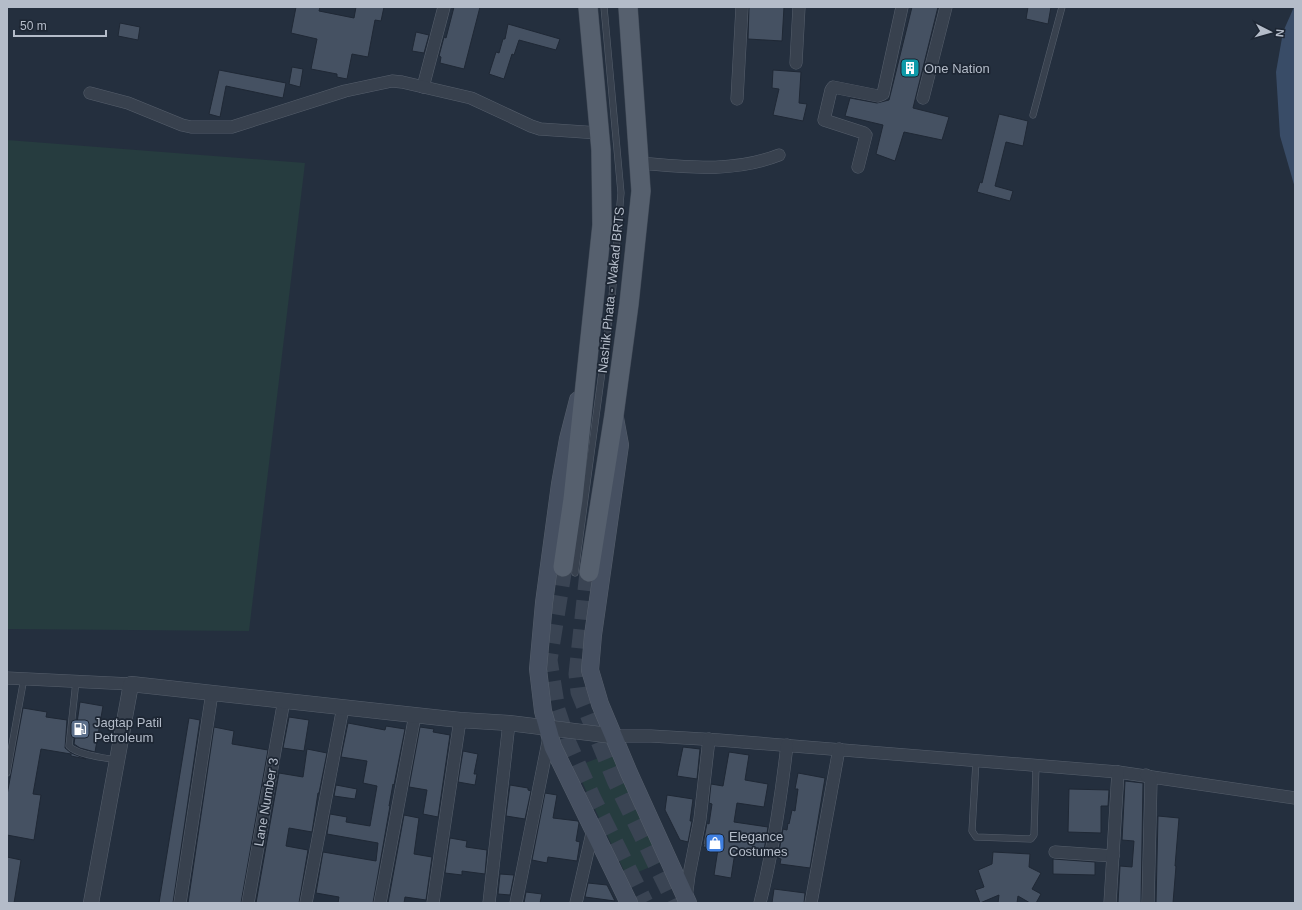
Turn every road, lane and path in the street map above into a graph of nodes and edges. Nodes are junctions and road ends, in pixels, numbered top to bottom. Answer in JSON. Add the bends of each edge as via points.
{"nodes":[{"id":1,"x":444,"y":7,"type":"edge"},
{"id":2,"x":588,"y":7,"type":"edge"},
{"id":3,"x":604,"y":7,"type":"edge"},
{"id":4,"x":628,"y":7,"type":"edge"},
{"id":5,"x":742,"y":7,"type":"edge"},
{"id":6,"x":799,"y":7,"type":"edge"},
{"id":7,"x":902,"y":7,"type":"edge"},
{"id":8,"x":946,"y":7,"type":"edge"},
{"id":9,"x":1062,"y":7,"type":"edge"},
{"id":10,"x":796,"y":63,"type":"dead end"},
{"id":11,"x":423,"y":87,"type":"junction"},
{"id":12,"x":90,"y":93,"type":"dead end"},
{"id":13,"x":922,"y":98,"type":"dead end"},
{"id":14,"x":737,"y":99,"type":"dead end"},
{"id":15,"x":1033,"y":115,"type":"dead end"},
{"id":16,"x":599,"y":132,"type":"junction"},
{"id":17,"x":779,"y":155,"type":"dead end"},
{"id":18,"x":639,"y":163,"type":"junction"},
{"id":19,"x":858,"y":167,"type":"dead end"},
{"id":20,"x":585,"y":378,"type":"junction"},
{"id":21,"x":614,"y":415,"type":"junction"},
{"id":22,"x":575,"y":571,"type":"junction"},
{"id":23,"x":7,"y":678,"type":"edge"},
{"id":24,"x":24,"y":678,"type":"junction"},
{"id":25,"x":76,"y":681,"type":"junction"},
{"id":26,"x":131,"y":684,"type":"junction"},
{"id":27,"x":212,"y":693,"type":"junction"},
{"id":28,"x":284,"y":700,"type":"junction"},
{"id":29,"x":343,"y":707,"type":"junction"},
{"id":30,"x":415,"y":715,"type":"junction"},
{"id":31,"x":460,"y":720,"type":"junction"},
{"id":32,"x":509,"y":723,"type":"junction"},
{"id":33,"x":549,"y":731,"type":"junction"},
{"id":34,"x":614,"y":736,"type":"junction"},
{"id":35,"x":709,"y":739,"type":"junction"},
{"id":36,"x":787,"y":745,"type":"junction"},
{"id":37,"x":839,"y":749,"type":"junction"},
{"id":38,"x":117,"y":760,"type":"junction"},
{"id":39,"x":976,"y":760,"type":"junction"},
{"id":40,"x":1036,"y":765,"type":"junction"},
{"id":41,"x":1118,"y":772,"type":"junction"},
{"id":42,"x":7,"y":773,"type":"edge"},
{"id":43,"x":1146,"y":775,"type":"junction"},
{"id":44,"x":1295,"y":798,"type":"edge"},
{"id":45,"x":593,"y":829,"type":"junction"},
{"id":46,"x":1055,"y":852,"type":"dead end"},
{"id":47,"x":1113,"y":856,"type":"junction"},
{"id":48,"x":687,"y":900,"type":"edge"},
{"id":49,"x":91,"y":903,"type":"edge"},
{"id":50,"x":180,"y":903,"type":"edge"},
{"id":51,"x":248,"y":903,"type":"edge"},
{"id":52,"x":306,"y":903,"type":"edge"},
{"id":53,"x":380,"y":903,"type":"edge"},
{"id":54,"x":433,"y":903,"type":"edge"},
{"id":55,"x":489,"y":903,"type":"edge"},
{"id":56,"x":516,"y":903,"type":"edge"},
{"id":57,"x":576,"y":903,"type":"edge"},
{"id":58,"x":630,"y":903,"type":"edge"},
{"id":59,"x":760,"y":903,"type":"edge"},
{"id":60,"x":811,"y":903,"type":"edge"},
{"id":61,"x":1110,"y":903,"type":"edge"},
{"id":62,"x":1148,"y":903,"type":"edge"}],
"edges":[{"from":1,"to":11,"type":"street"},
{"from":2,"to":16,"type":"main road"},
{"from":3,"to":22,"type":"lane","name":"Nashik Phata - Wakad BRTS","via":[[621,193],[612,297]]},
{"from":4,"to":18,"type":"main road"},
{"from":5,"to":14,"type":"street"},
{"from":6,"to":10,"type":"street"},
{"from":7,"to":19,"type":"street","via":[[883,94],[878,96],[833,88],[831,90],[824,120],[866,135]]},
{"from":8,"to":13,"type":"street"},
{"from":9,"to":15,"type":"lane"},
{"from":11,"to":12,"type":"street","via":[[392,81],[345,92],[232,127],[182,125],[132,105]]},
{"from":11,"to":16,"type":"street","via":[[471,98],[540,129]]},
{"from":16,"to":20,"type":"main road","via":[[602,225]]},
{"from":17,"to":18,"type":"street","via":[[748,165],[712,168]]},
{"from":18,"to":21,"type":"main road","via":[[641,191]]},
{"from":20,"to":22,"type":"main road","via":[[573,499]]},
{"from":20,"to":33,"type":"main road","via":[[568,439],[544,603],[538,669],[543,711]]},
{"from":21,"to":22,"type":"main road"},
{"from":21,"to":34,"type":"main road","via":[[620,445],[590,670],[600,704]]},
{"from":23,"to":24,"type":"street"},
{"from":24,"to":25,"type":"street"},
{"from":24,"to":42,"type":"lane"},
{"from":25,"to":26,"type":"street"},
{"from":25,"to":38,"type":"lane","via":[[69,746],[73,750]]},
{"from":26,"to":27,"type":"street"},
{"from":26,"to":38,"type":"street"},
{"from":27,"to":28,"type":"street"},
{"from":27,"to":50,"type":"street"},
{"from":28,"to":29,"type":"street"},
{"from":28,"to":51,"type":"street","name":"Lane Number 3"},
{"from":29,"to":30,"type":"street"},
{"from":29,"to":52,"type":"street"},
{"from":30,"to":31,"type":"street"},
{"from":30,"to":53,"type":"street"},
{"from":31,"to":32,"type":"street"},
{"from":31,"to":54,"type":"street"},
{"from":32,"to":33,"type":"street"},
{"from":32,"to":55,"type":"street"},
{"from":33,"to":34,"type":"street"},
{"from":33,"to":45,"type":"main road","via":[[553,747]]},
{"from":33,"to":56,"type":"street"},
{"from":34,"to":35,"type":"street"},
{"from":34,"to":48,"type":"main road"},
{"from":35,"to":36,"type":"street"},
{"from":35,"to":48,"type":"street"},
{"from":36,"to":37,"type":"street"},
{"from":36,"to":59,"type":"street","via":[[769,869]]},
{"from":37,"to":39,"type":"street"},
{"from":37,"to":60,"type":"street"},
{"from":38,"to":49,"type":"street"},
{"from":39,"to":40,"type":"street"},
{"from":39,"to":40,"type":"lane","via":[[972,831],[976,837],[1033,837]]},
{"from":40,"to":41,"type":"street"},
{"from":41,"to":43,"type":"street"},
{"from":41,"to":47,"type":"street"},
{"from":43,"to":44,"type":"street"},
{"from":43,"to":62,"type":"street","via":[[1151,781]]},
{"from":45,"to":57,"type":"street"},
{"from":45,"to":58,"type":"main road"},
{"from":46,"to":47,"type":"street"},
{"from":47,"to":61,"type":"street"}]}
